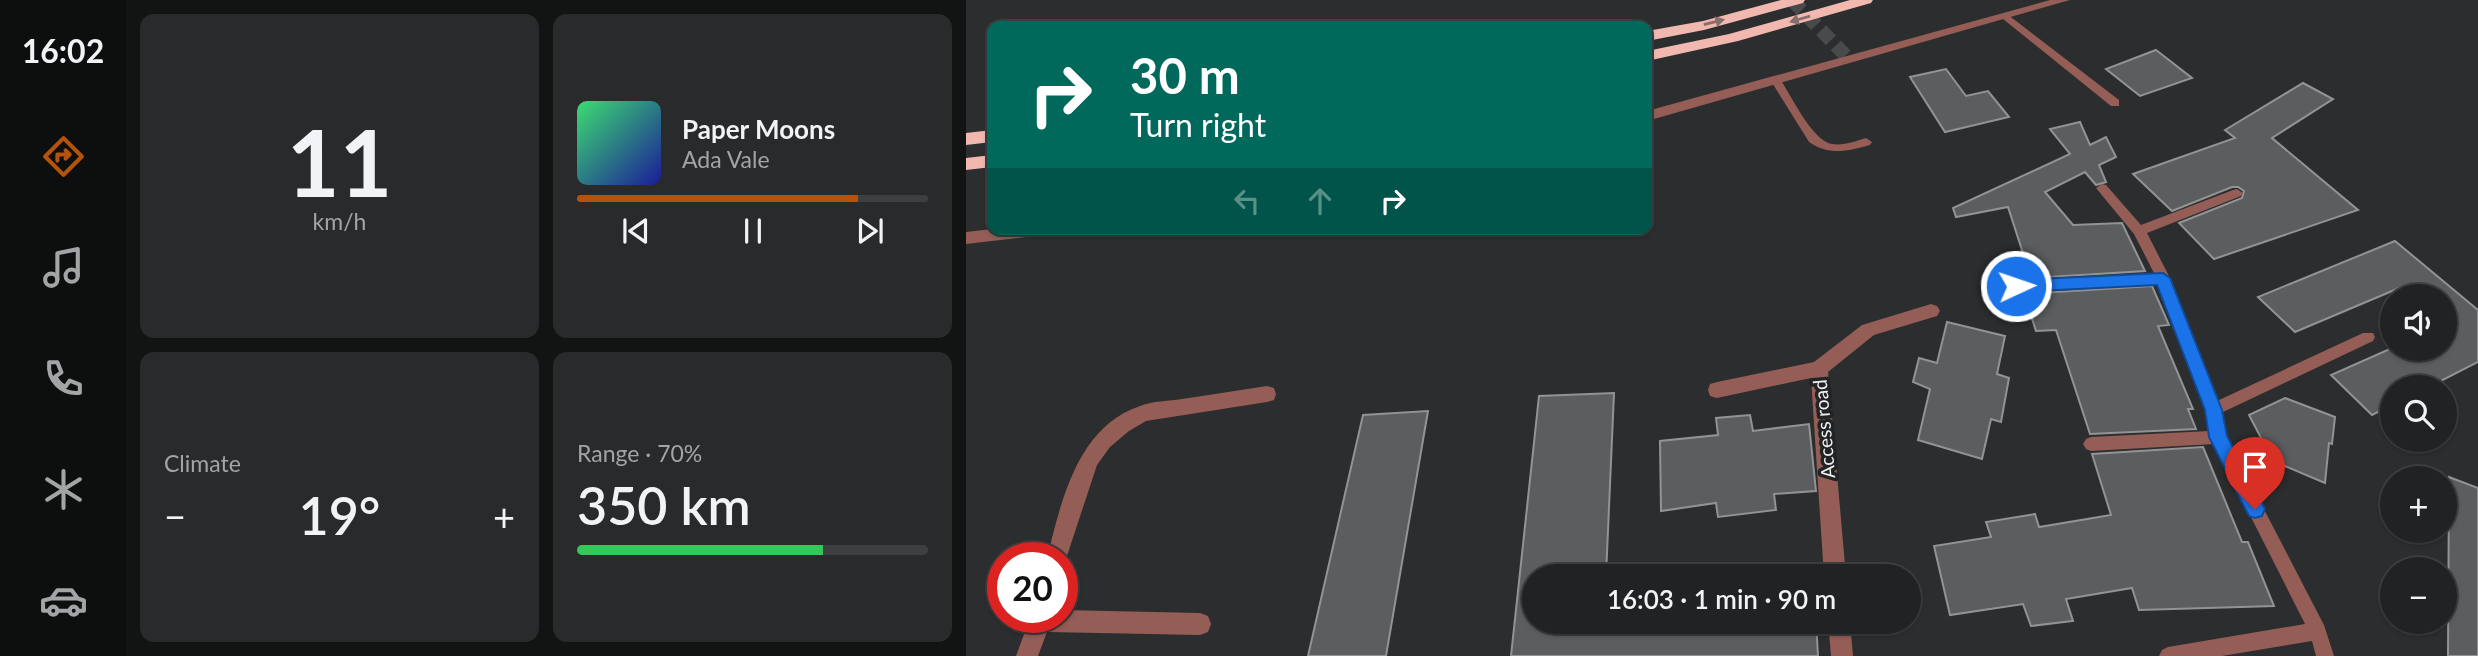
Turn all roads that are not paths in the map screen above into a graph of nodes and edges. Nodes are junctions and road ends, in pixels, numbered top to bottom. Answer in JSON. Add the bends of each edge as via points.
{"nodes":[{"id":1,"x":1798,"y":0,"type":"edge"},
{"id":2,"x":1866,"y":0,"type":"edge"},
{"id":3,"x":2064,"y":0,"type":"edge"},
{"id":4,"x":2007,"y":17,"type":"junction"},
{"id":5,"x":1652,"y":35,"type":"edge"},
{"id":6,"x":1652,"y":55,"type":"edge"},
{"id":7,"x":1776,"y":81,"type":"junction"},
{"id":8,"x":2115,"y":103,"type":"dead end"},
{"id":9,"x":1652,"y":116,"type":"edge"},
{"id":10,"x":987,"y":137,"type":"edge"},
{"id":11,"x":966,"y":139,"type":"edge"},
{"id":12,"x":1866,"y":142,"type":"dead end"},
{"id":13,"x":987,"y":162,"type":"edge"},
{"id":14,"x":966,"y":164,"type":"edge"},
{"id":15,"x":2102,"y":188,"type":"dead end"},
{"id":16,"x":2237,"y":193,"type":"dead end"},
{"id":17,"x":2139,"y":231,"type":"junction"},
{"id":18,"x":992,"y":235,"type":"edge"},
{"id":19,"x":966,"y":238,"type":"edge"},
{"id":20,"x":2163,"y":278,"type":"junction"},
{"id":21,"x":2016,"y":286,"type":"dead end"},
{"id":22,"x":1931,"y":311,"type":"dead end"},
{"id":23,"x":2368,"y":337,"type":"dead end"},
{"id":24,"x":1819,"y":369,"type":"junction"},
{"id":25,"x":1717,"y":390,"type":"dead end"},
{"id":26,"x":1267,"y":394,"type":"dead end"},
{"id":27,"x":2213,"y":410,"type":"junction"},
{"id":28,"x":2218,"y":437,"type":"junction"},
{"id":29,"x":2091,"y":444,"type":"dead end"},
{"id":30,"x":1062,"y":542,"type":"edge"},
{"id":31,"x":1835,"y":564,"type":"edge"},
{"id":32,"x":1078,"y":620,"type":"edge"},
{"id":33,"x":1200,"y":624,"type":"dead end"},
{"id":34,"x":2318,"y":631,"type":"junction"},
{"id":35,"x":1035,"y":633,"type":"edge"},
{"id":36,"x":1840,"y":634,"type":"edge"},
{"id":37,"x":1027,"y":656,"type":"edge"},
{"id":38,"x":1842,"y":656,"type":"edge"},
{"id":39,"x":2168,"y":656,"type":"edge"},
{"id":40,"x":2325,"y":656,"type":"edge"}],
"edges":[{"from":5,"to":1,"type":"highway","one_way":true},
{"from":2,"to":6,"type":"highway","one_way":true},
{"from":3,"to":4,"type":"street"},
{"from":4,"to":7,"type":"street"},
{"from":4,"to":8,"type":"lane"},
{"from":7,"to":9,"type":"street"},
{"from":7,"to":12,"type":"lane","via":[[1822,146],[1838,150]]},
{"from":10,"to":11,"type":"highway"},
{"from":13,"to":14,"type":"highway"},
{"from":15,"to":17,"type":"lane"},
{"from":16,"to":17,"type":"lane"},
{"from":17,"to":20,"type":"lane"},
{"from":18,"to":19,"type":"street"},
{"from":20,"to":21,"type":"lane"},
{"from":20,"to":27,"type":"lane"},
{"from":22,"to":24,"type":"street","name":"Access road","via":[[1868,330]]},
{"from":23,"to":27,"type":"lane"},
{"from":24,"to":25,"type":"street"},
{"from":24,"to":31,"type":"street","name":"Access road"},
{"from":26,"to":30,"type":"street","via":[[1143,413],[1122,425],[1089,460]]},
{"from":27,"to":28,"type":"lane"},
{"from":28,"to":29,"type":"lane"},
{"from":28,"to":34,"type":"lane"},
{"from":32,"to":33,"type":"street"},
{"from":34,"to":39,"type":"lane"},
{"from":34,"to":40,"type":"lane"},
{"from":35,"to":37,"type":"street"},
{"from":36,"to":38,"type":"street"}]}
